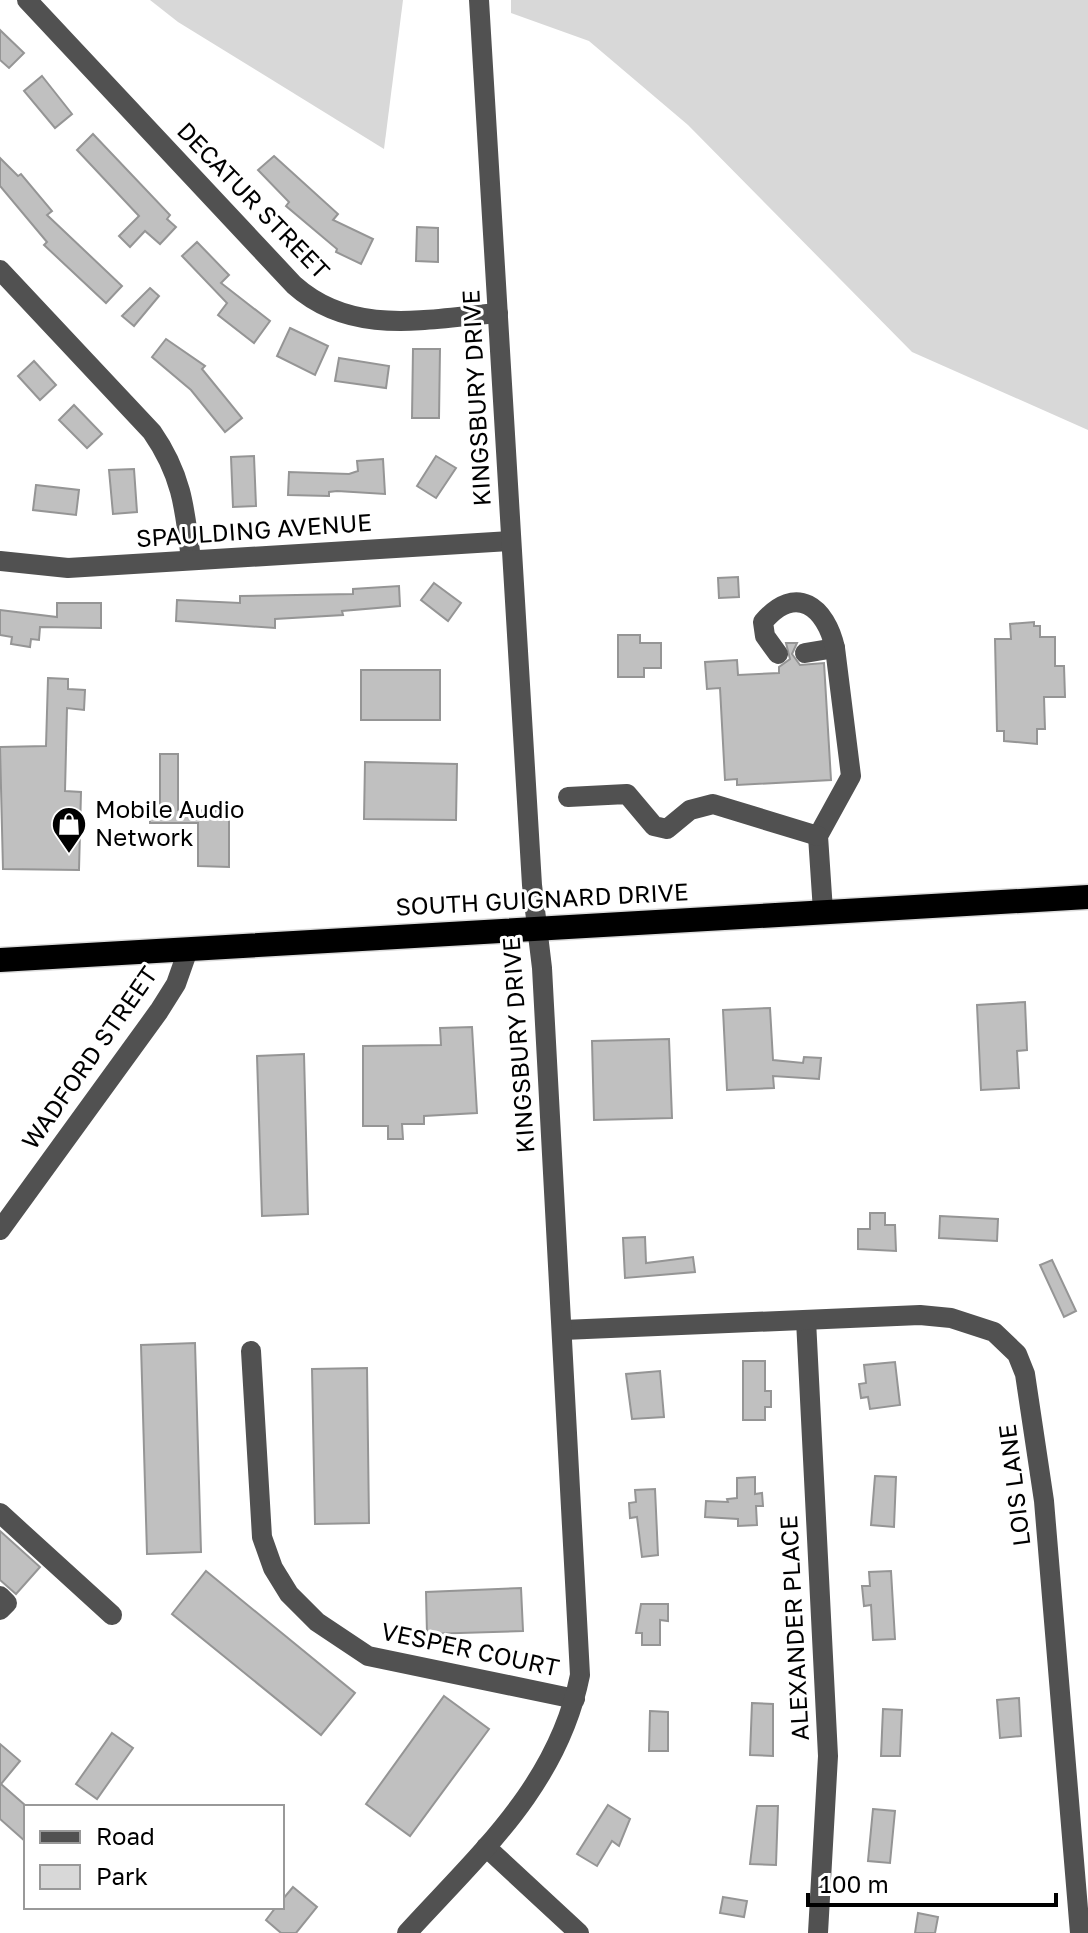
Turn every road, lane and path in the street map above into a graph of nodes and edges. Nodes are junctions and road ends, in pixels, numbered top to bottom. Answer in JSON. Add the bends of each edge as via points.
{"nodes":[{"id":1,"x":27,"y":0,"type":"edge"},
{"id":2,"x":479,"y":0,"type":"edge"},
{"id":3,"x":0,"y":270,"type":"edge"},
{"id":4,"x":498,"y":313,"type":"junction"},
{"id":5,"x":511,"y":541,"type":"junction"},
{"id":6,"x":191,"y":560,"type":"junction"},
{"id":7,"x":0,"y":561,"type":"edge"},
{"id":8,"x":835,"y":648,"type":"junction"},
{"id":9,"x":805,"y":653,"type":"dead end"},
{"id":10,"x":778,"y":654,"type":"dead end"},
{"id":11,"x":568,"y":797,"type":"dead end"},
{"id":12,"x":818,"y":836,"type":"junction"},
{"id":13,"x":1088,"y":897,"type":"edge"},
{"id":14,"x":823,"y":911,"type":"junction"},
{"id":15,"x":538,"y":927,"type":"junction"},
{"id":16,"x":188,"y":950,"type":"junction"},
{"id":17,"x":0,"y":960,"type":"edge"},
{"id":18,"x":0,"y":1230,"type":"edge"},
{"id":19,"x":806,"y":1320,"type":"junction"},
{"id":20,"x":563,"y":1330,"type":"junction"},
{"id":21,"x":251,"y":1351,"type":"dead end"},
{"id":22,"x":0,"y":1513,"type":"edge"},
{"id":23,"x":0,"y":1596,"type":"edge"},
{"id":24,"x":0,"y":1610,"type":"edge"},
{"id":25,"x":112,"y":1615,"type":"dead end"},
{"id":26,"x":575,"y":1699,"type":"junction"},
{"id":27,"x":486,"y":1847,"type":"junction"},
{"id":28,"x":407,"y":1933,"type":"edge"},
{"id":29,"x":579,"y":1933,"type":"edge"},
{"id":30,"x":818,"y":1933,"type":"edge"},
{"id":31,"x":1080,"y":1933,"type":"edge"}],
"edges":[{"from":1,"to":4,"type":"street","name":"DECATUR STREET","via":[[294,285],[322,307],[343,316],[385,320]]},
{"from":2,"to":4,"type":"street","name":"KINGSBURY DRIVE"},
{"from":3,"to":6,"type":"street","via":[[152,432],[169,457],[181,488]]},
{"from":4,"to":5,"type":"street","name":"KINGSBURY DRIVE"},
{"from":5,"to":6,"type":"street","name":"SPAULDING AVENUE"},
{"from":5,"to":15,"type":"street","name":"KINGSBURY DRIVE"},
{"from":6,"to":7,"type":"street","name":"SPAULDING AVENUE","via":[[68,568]]},
{"from":8,"to":9,"type":"street"},
{"from":8,"to":10,"type":"street","via":[[818,610],[789,602],[763,622],[765,636]]},
{"from":8,"to":12,"type":"street","via":[[851,776]]},
{"from":11,"to":12,"type":"street","via":[[627,794],[654,826],[667,829],[690,810],[713,804]]},
{"from":12,"to":14,"type":"street"},
{"from":13,"to":14,"type":"highway","name":"SOUTH GUIGNARD DRIVE"},
{"from":14,"to":15,"type":"highway","name":"SOUTH GUIGNARD DRIVE"},
{"from":15,"to":16,"type":"highway","name":"SOUTH GUIGNARD DRIVE"},
{"from":15,"to":20,"type":"street","name":"KINGSBURY DRIVE"},
{"from":16,"to":17,"type":"highway","name":"SOUTH GUIGNARD DRIVE"},
{"from":16,"to":18,"type":"street","name":"WADFORD STREET","via":[[159,1011]]},
{"from":19,"to":20,"type":"street","name":"LOIS LANE"},
{"from":19,"to":30,"type":"street","name":"ALEXANDER PLACE","via":[[828,1756]]},
{"from":19,"to":31,"type":"street","name":"LOIS LANE","via":[[951,1318],[994,1332],[1017,1354],[1033,1414],[1044,1501]]},
{"from":20,"to":26,"type":"street","name":"KINGSBURY DRIVE","via":[[581,1643]]},
{"from":21,"to":26,"type":"street","name":"VESPER COURT","via":[[262,1537],[289,1594],[317,1622],[368,1656]]},
{"from":22,"to":25,"type":"street"},
{"from":23,"to":24,"type":"street","via":[[7,1603]]},
{"from":26,"to":27,"type":"street","name":"KINGSBURY DRIVE","via":[[554,1757]]},
{"from":27,"to":28,"type":"street","name":"KINGSBURY DRIVE"},
{"from":27,"to":29,"type":"street"}]}
